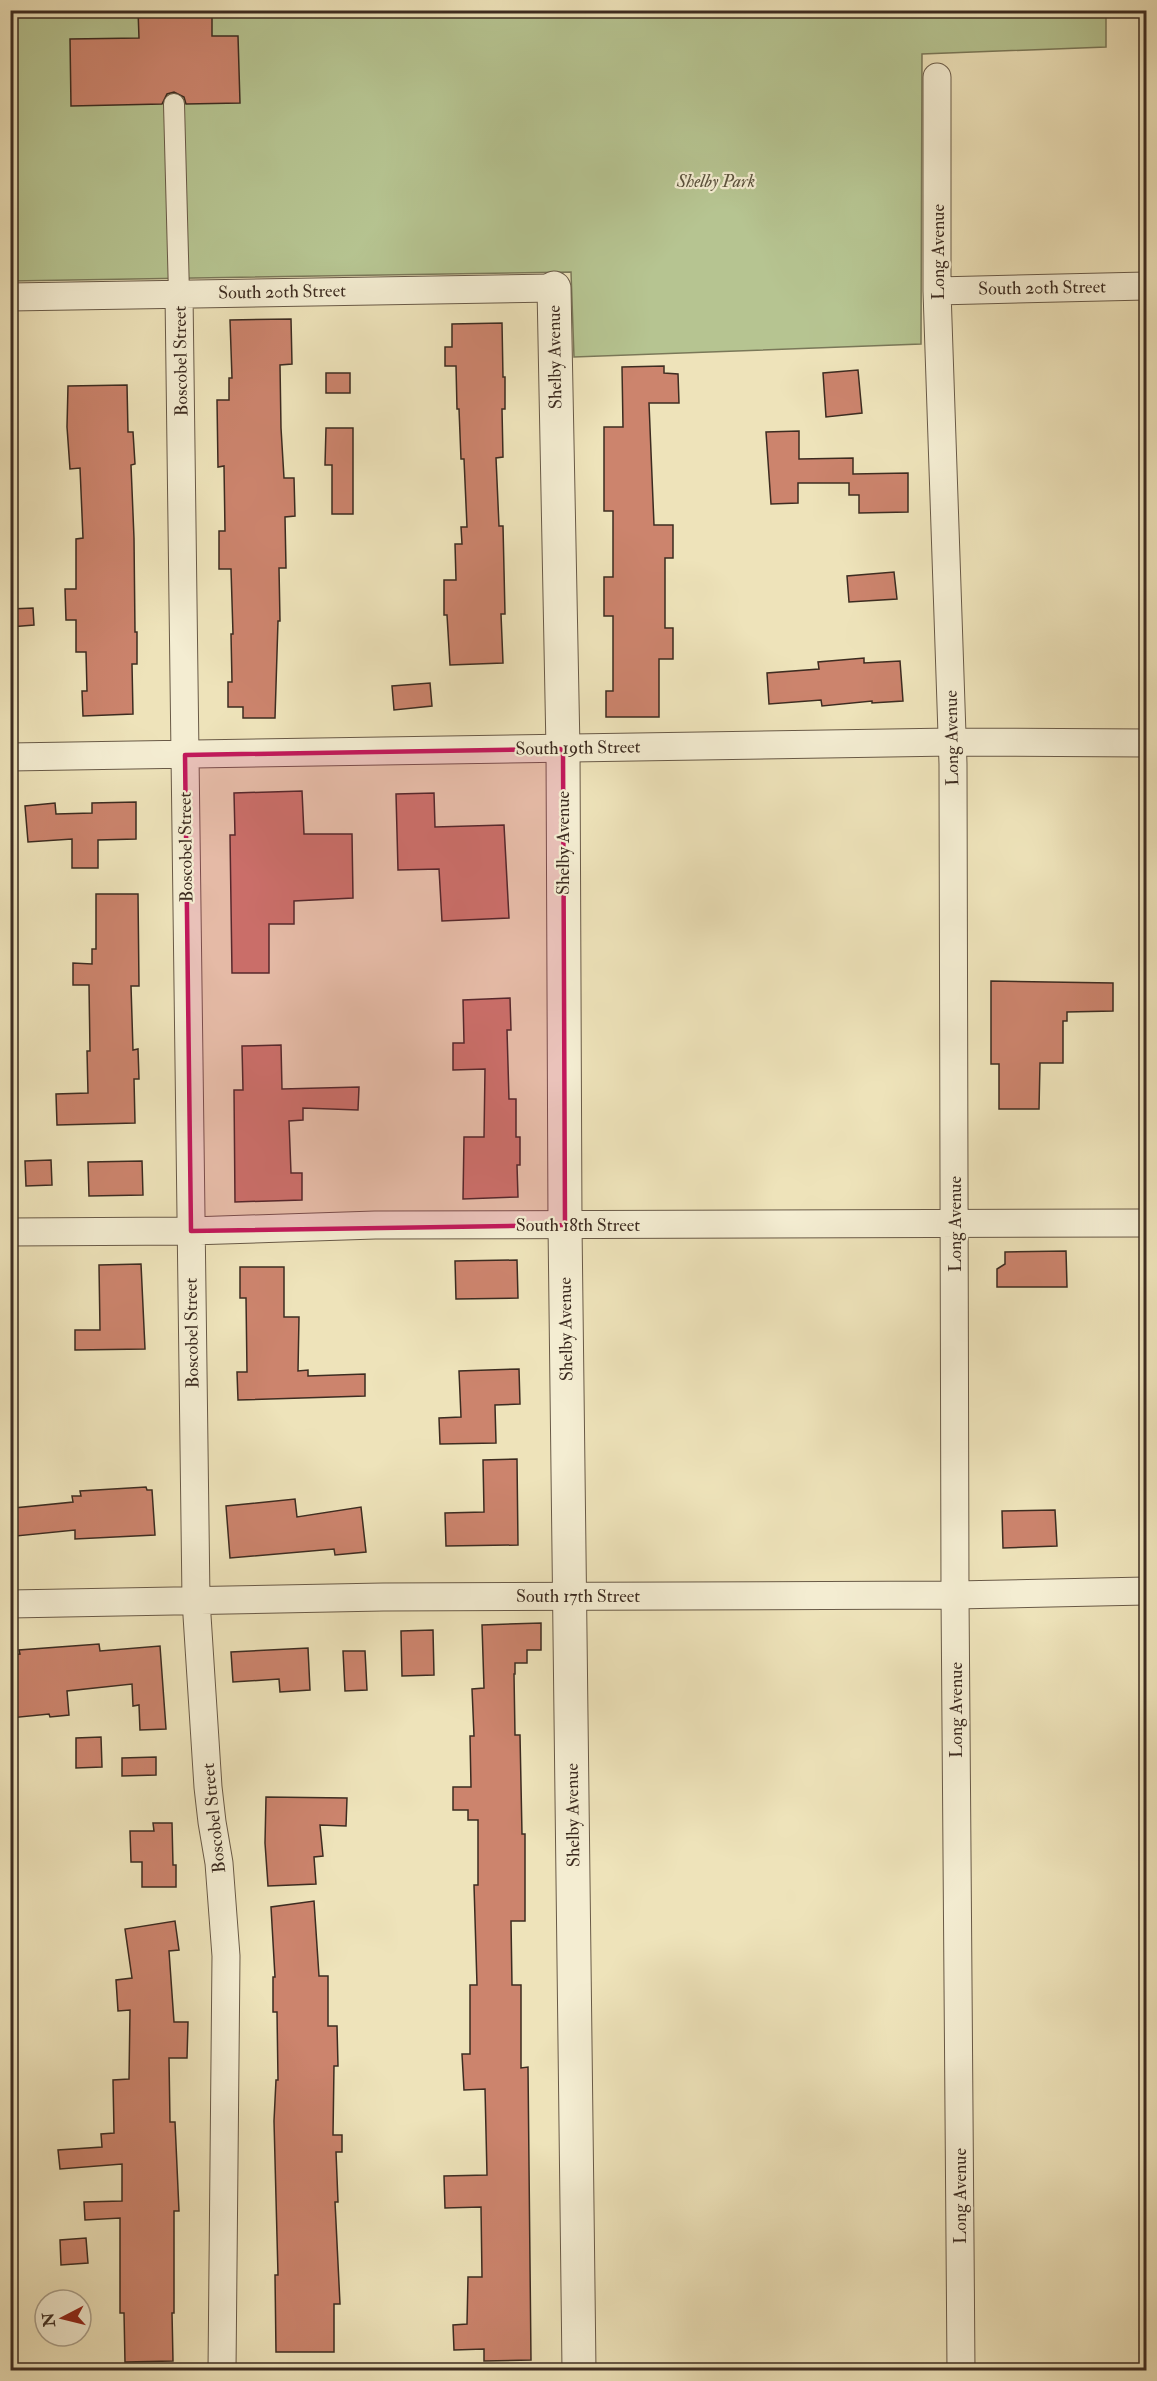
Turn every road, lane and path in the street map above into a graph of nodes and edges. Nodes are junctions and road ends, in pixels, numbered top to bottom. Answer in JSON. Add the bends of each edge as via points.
{"nodes":[{"id":1,"x":937,"y":77,"type":"dead end"},
{"id":2,"x":174,"y":104,"type":"dead end"},
{"id":3,"x":1146,"y":286,"type":"edge"},
{"id":4,"x":554,"y":288,"type":"joint"},
{"id":5,"x":938,"y":291,"type":"junction"},
{"id":6,"x":179,"y":294,"type":"junction"},
{"id":7,"x":10,"y":297,"type":"edge"},
{"id":8,"x":952,"y":742,"type":"junction"},
{"id":9,"x":1146,"y":743,"type":"edge"},
{"id":10,"x":563,"y":749,"type":"junction"},
{"id":11,"x":185,"y":755,"type":"junction"},
{"id":12,"x":10,"y":757,"type":"edge"},
{"id":13,"x":954,"y":1223,"type":"junction"},
{"id":14,"x":1146,"y":1223,"type":"edge"},
{"id":15,"x":565,"y":1225,"type":"junction"},
{"id":16,"x":190,"y":1231,"type":"junction"},
{"id":17,"x":10,"y":1232,"type":"edge"},
{"id":18,"x":1146,"y":1591,"type":"edge"},
{"id":19,"x":955,"y":1595,"type":"junction"},
{"id":20,"x":570,"y":1596,"type":"junction"},
{"id":21,"x":196,"y":1600,"type":"junction"},
{"id":22,"x":10,"y":1604,"type":"edge"},
{"id":23,"x":222,"y":2370,"type":"edge"},
{"id":24,"x":579,"y":2370,"type":"edge"},
{"id":25,"x":961,"y":2370,"type":"edge"}],
"edges":[{"from":1,"to":5,"type":"street","name":"Long Avenue"},
{"from":2,"to":6,"type":"street"},
{"from":3,"to":5,"type":"street","name":"South 20th Street"},
{"from":4,"to":6,"type":"street","name":"South 20th Street"},
{"from":4,"to":10,"type":"street","name":"Shelby Avenue"},
{"from":5,"to":8,"type":"street","name":"Long Avenue"},
{"from":6,"to":7,"type":"street","name":"South 20th Street"},
{"from":6,"to":11,"type":"street","name":"Boscobel Street"},
{"from":8,"to":9,"type":"street","name":"South 19th Street"},
{"from":8,"to":10,"type":"street","name":"South 19th Street"},
{"from":8,"to":13,"type":"street","name":"Long Avenue"},
{"from":10,"to":11,"type":"street","name":"South 19th Street"},
{"from":10,"to":15,"type":"street","name":"Shelby Avenue"},
{"from":11,"to":12,"type":"street","name":"South 19th Street"},
{"from":11,"to":16,"type":"street","name":"Boscobel Street"},
{"from":13,"to":14,"type":"street","name":"South 18th Street"},
{"from":13,"to":15,"type":"street","name":"South 18th Street"},
{"from":13,"to":19,"type":"street","name":"Long Avenue"},
{"from":15,"to":16,"type":"street","name":"South 18th Street","via":[[375,1225]]},
{"from":15,"to":20,"type":"street","name":"Shelby Avenue"},
{"from":16,"to":17,"type":"street","name":"South 18th Street"},
{"from":16,"to":21,"type":"street","name":"Boscobel Street"},
{"from":18,"to":19,"type":"street","name":"South 17th Street"},
{"from":19,"to":20,"type":"street","name":"South 17th Street"},
{"from":19,"to":25,"type":"street","name":"Long Avenue"},
{"from":20,"to":21,"type":"street","name":"South 17th Street"},
{"from":20,"to":24,"type":"street","name":"Shelby Avenue"},
{"from":21,"to":22,"type":"street","name":"South 17th Street"},
{"from":21,"to":23,"type":"street","name":"Boscobel Street","via":[[208,1786],[226,1956]]}]}
